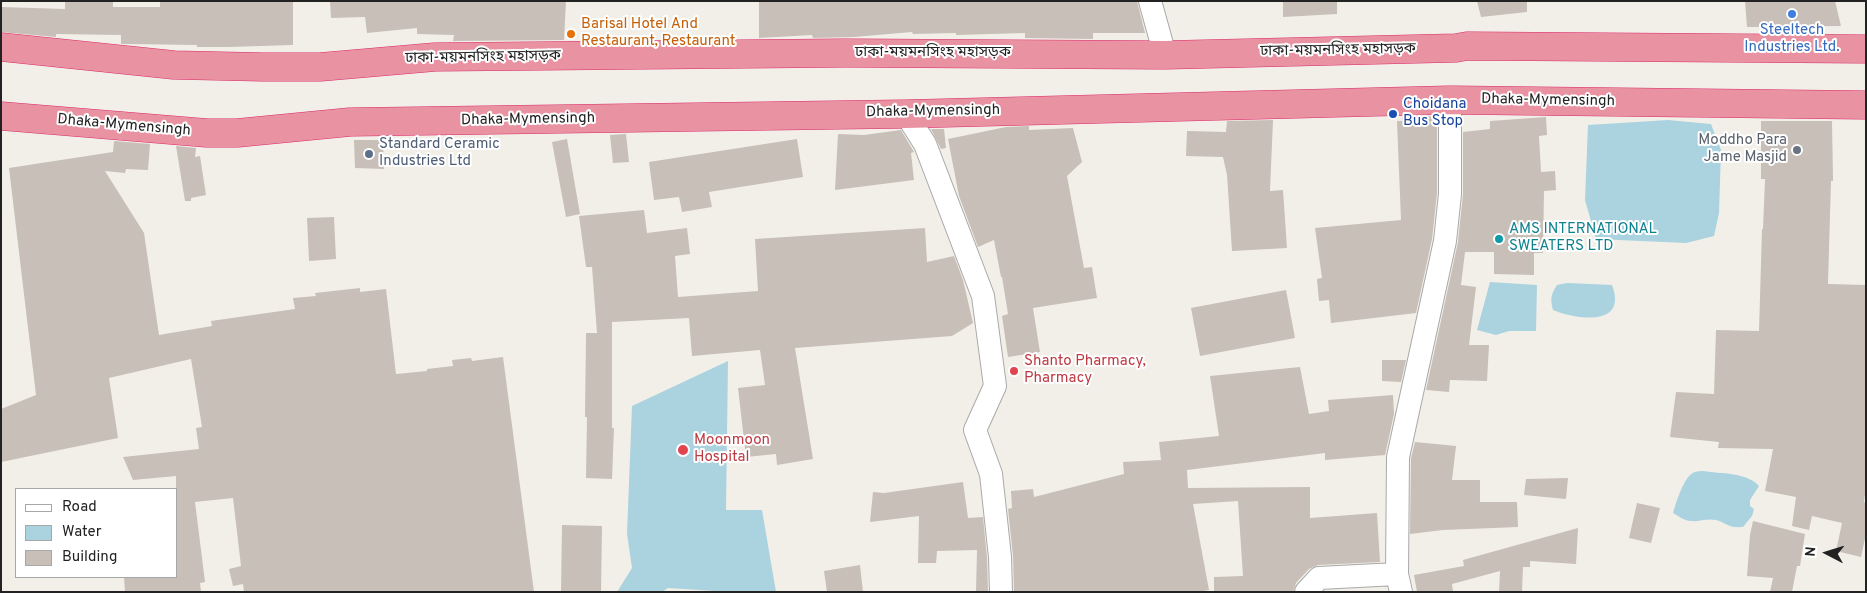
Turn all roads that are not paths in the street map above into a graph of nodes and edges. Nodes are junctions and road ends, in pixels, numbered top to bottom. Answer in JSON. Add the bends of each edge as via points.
{"nodes":[{"id":1,"x":1150,"y":1,"type":"edge"},
{"id":2,"x":1,"y":47,"type":"edge"},
{"id":3,"x":1866,"y":49,"type":"edge"},
{"id":4,"x":1165,"y":55,"type":"junction"},
{"id":5,"x":1450,"y":100,"type":"junction"},
{"id":6,"x":1866,"y":105,"type":"edge"},
{"id":7,"x":906,"y":114,"type":"junction"},
{"id":8,"x":1,"y":116,"type":"edge"},
{"id":9,"x":1399,"y":583,"type":"edge"},
{"id":10,"x":1001,"y":592,"type":"edge"},
{"id":11,"x":1306,"y":592,"type":"edge"}],
"edges":[{"from":1,"to":4,"type":"street"},
{"from":2,"to":4,"type":"highway","name":"ঢাকা-ময়মনসিংহ মহাসড়ক","via":[[174,65],[263,67],[320,67],[435,57],[846,53]]},
{"from":3,"to":4,"type":"highway","name":"ঢাকা-ময়মনসিংহ মহাসড়ক","via":[[1467,46]]},
{"from":5,"to":6,"type":"highway","name":"Dhaka-Mymensingh"},
{"from":5,"to":7,"type":"highway","name":"Dhaka-Mymensingh"},
{"from":5,"to":9,"type":"street","via":[[1450,194],[1445,241],[1398,456]]},
{"from":7,"to":8,"type":"highway","name":"Dhaka-Mymensingh","via":[[350,122],[237,133]]},
{"from":7,"to":10,"type":"street","via":[[925,144],[984,296],[995,386],[975,430],[991,474]]},
{"from":9,"to":11,"type":"street","via":[[1319,578]]}]}
